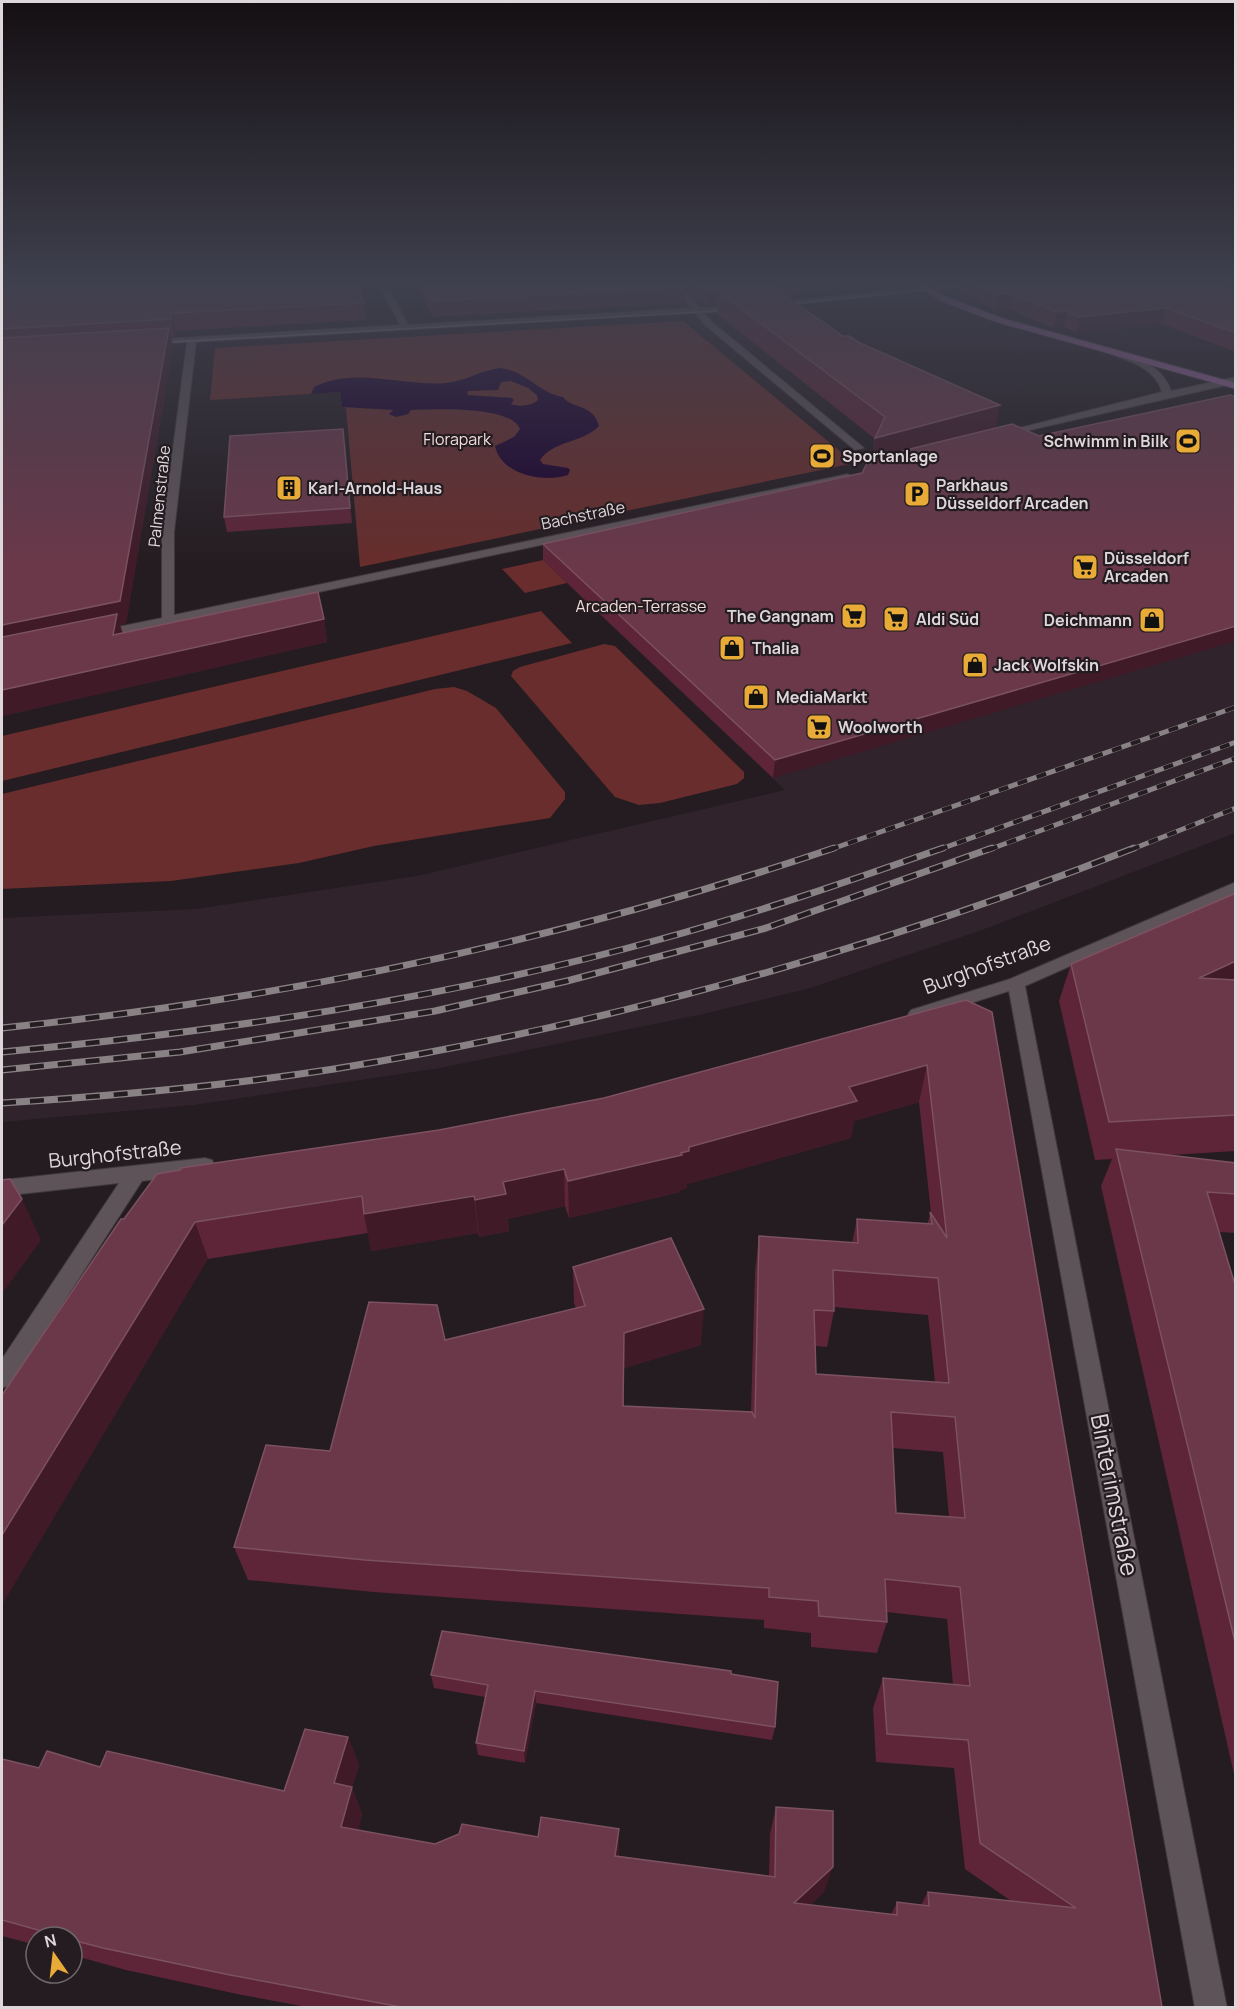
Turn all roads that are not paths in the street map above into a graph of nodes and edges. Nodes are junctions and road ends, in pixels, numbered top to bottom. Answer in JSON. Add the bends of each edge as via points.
{"nodes":[{"id":1,"x":187,"y":377,"type":"edge"},
{"id":2,"x":773,"y":377,"type":"edge"},
{"id":3,"x":1160,"y":377,"type":"edge"},
{"id":4,"x":1209,"y":377,"type":"edge"},
{"id":5,"x":1232,"y":383,"type":"edge"},
{"id":6,"x":1167,"y":394,"type":"junction"},
{"id":7,"x":996,"y":436,"type":"edge"},
{"id":8,"x":859,"y":448,"type":"dead end"},
{"id":9,"x":858,"y":475,"type":"edge"},
{"id":10,"x":168,"y":620,"type":"junction"},
{"id":11,"x":86,"y":638,"type":"edge"},
{"id":12,"x":1236,"y":887,"type":"edge"},
{"id":13,"x":1016,"y":983,"type":"junction"},
{"id":14,"x":897,"y":1021,"type":"edge"},
{"id":15,"x":227,"y":1163,"type":"edge"},
{"id":16,"x":135,"y":1175,"type":"junction"},
{"id":17,"x":2,"y":1188,"type":"edge"},
{"id":18,"x":2,"y":1378,"type":"edge"},
{"id":19,"x":1211,"y":2007,"type":"edge"}],
"edges":[{"from":1,"to":10,"type":"street","name":"Palmenstraße","via":[[168,532]]},
{"from":2,"to":8,"type":"street"},
{"from":3,"to":6,"type":"street"},
{"from":4,"to":5,"type":"main road"},
{"from":5,"to":6,"type":"street"},
{"from":6,"to":7,"type":"street"},
{"from":9,"to":10,"type":"street","name":"Bachstraße"},
{"from":10,"to":11,"type":"street","name":"Bachstraße"},
{"from":12,"to":13,"type":"street","name":"Burghofstraße"},
{"from":13,"to":14,"type":"street","name":"Burghofstraße"},
{"from":13,"to":19,"type":"street","name":"Binterimstraße"},
{"from":15,"to":16,"type":"street","name":"Burghofstraße"},
{"from":16,"to":17,"type":"street","name":"Burghofstraße"},
{"from":16,"to":18,"type":"street"}]}
